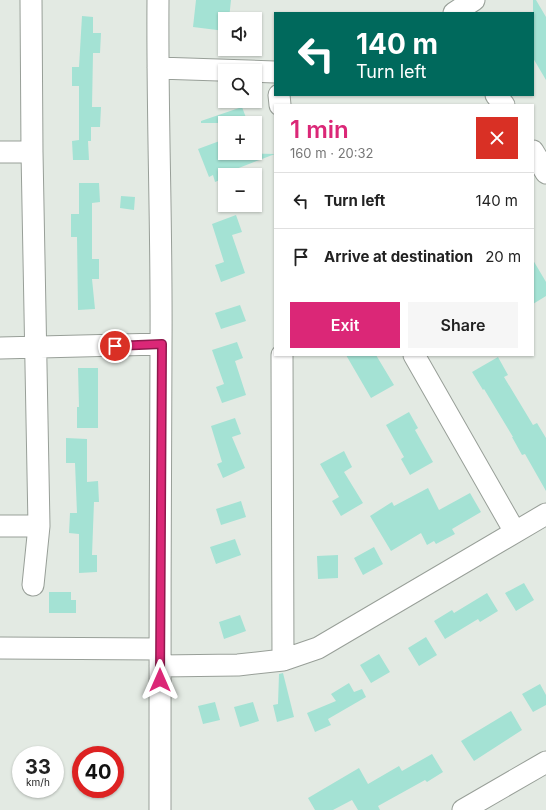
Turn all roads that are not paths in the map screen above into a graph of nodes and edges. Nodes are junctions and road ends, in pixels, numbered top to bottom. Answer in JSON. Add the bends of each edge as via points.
{"nodes":[{"id":1,"x":31,"y":0,"type":"edge"},
{"id":2,"x":158,"y":0,"type":"edge"},
{"id":3,"x":474,"y":0,"type":"edge"},
{"id":4,"x":456,"y":12,"type":"edge"},
{"id":5,"x":158,"y":68,"type":"junction"},
{"id":6,"x":274,"y":72,"type":"edge"},
{"id":7,"x":497,"y":96,"type":"edge"},
{"id":8,"x":503,"y":104,"type":"edge"},
{"id":9,"x":0,"y":152,"type":"edge"},
{"id":10,"x":32,"y":152,"type":"junction"},
{"id":11,"x":534,"y":153,"type":"edge"},
{"id":12,"x":546,"y":173,"type":"edge"},
{"id":13,"x":162,"y":344,"type":"junction"},
{"id":14,"x":0,"y":348,"type":"edge"},
{"id":15,"x":37,"y":348,"type":"junction"},
{"id":16,"x":282,"y":356,"type":"edge"},
{"id":17,"x":415,"y":356,"type":"edge"},
{"id":18,"x":546,"y":514,"type":"edge"},
{"id":19,"x":0,"y":526,"type":"edge"},
{"id":20,"x":39,"y":526,"type":"junction"},
{"id":21,"x":515,"y":532,"type":"junction"},
{"id":22,"x":33,"y":585,"type":"dead end"},
{"id":23,"x":0,"y":648,"type":"edge"},
{"id":24,"x":160,"y":657,"type":"junction"},
{"id":25,"x":283,"y":660,"type":"junction"},
{"id":26,"x":546,"y":762,"type":"edge"},
{"id":27,"x":160,"y":810,"type":"edge"},
{"id":28,"x":463,"y":810,"type":"edge"}],
"edges":[{"from":1,"to":10,"type":"street"},
{"from":2,"to":5,"type":"street"},
{"from":3,"to":4,"type":"street"},
{"from":5,"to":6,"type":"street"},
{"from":5,"to":13,"type":"street"},
{"from":7,"to":8,"type":"street"},
{"from":9,"to":10,"type":"street"},
{"from":10,"to":15,"type":"street"},
{"from":11,"to":12,"type":"street"},
{"from":13,"to":15,"type":"street"},
{"from":13,"to":24,"type":"street"},
{"from":14,"to":15,"type":"street"},
{"from":15,"to":20,"type":"street"},
{"from":16,"to":25,"type":"street"},
{"from":17,"to":21,"type":"street"},
{"from":18,"to":21,"type":"street"},
{"from":19,"to":20,"type":"street"},
{"from":20,"to":22,"type":"street"},
{"from":21,"to":25,"type":"street","via":[[318,648]]},
{"from":23,"to":24,"type":"street"},
{"from":24,"to":25,"type":"street","via":[[238,665]]},
{"from":24,"to":27,"type":"street"},
{"from":26,"to":28,"type":"street"}]}
